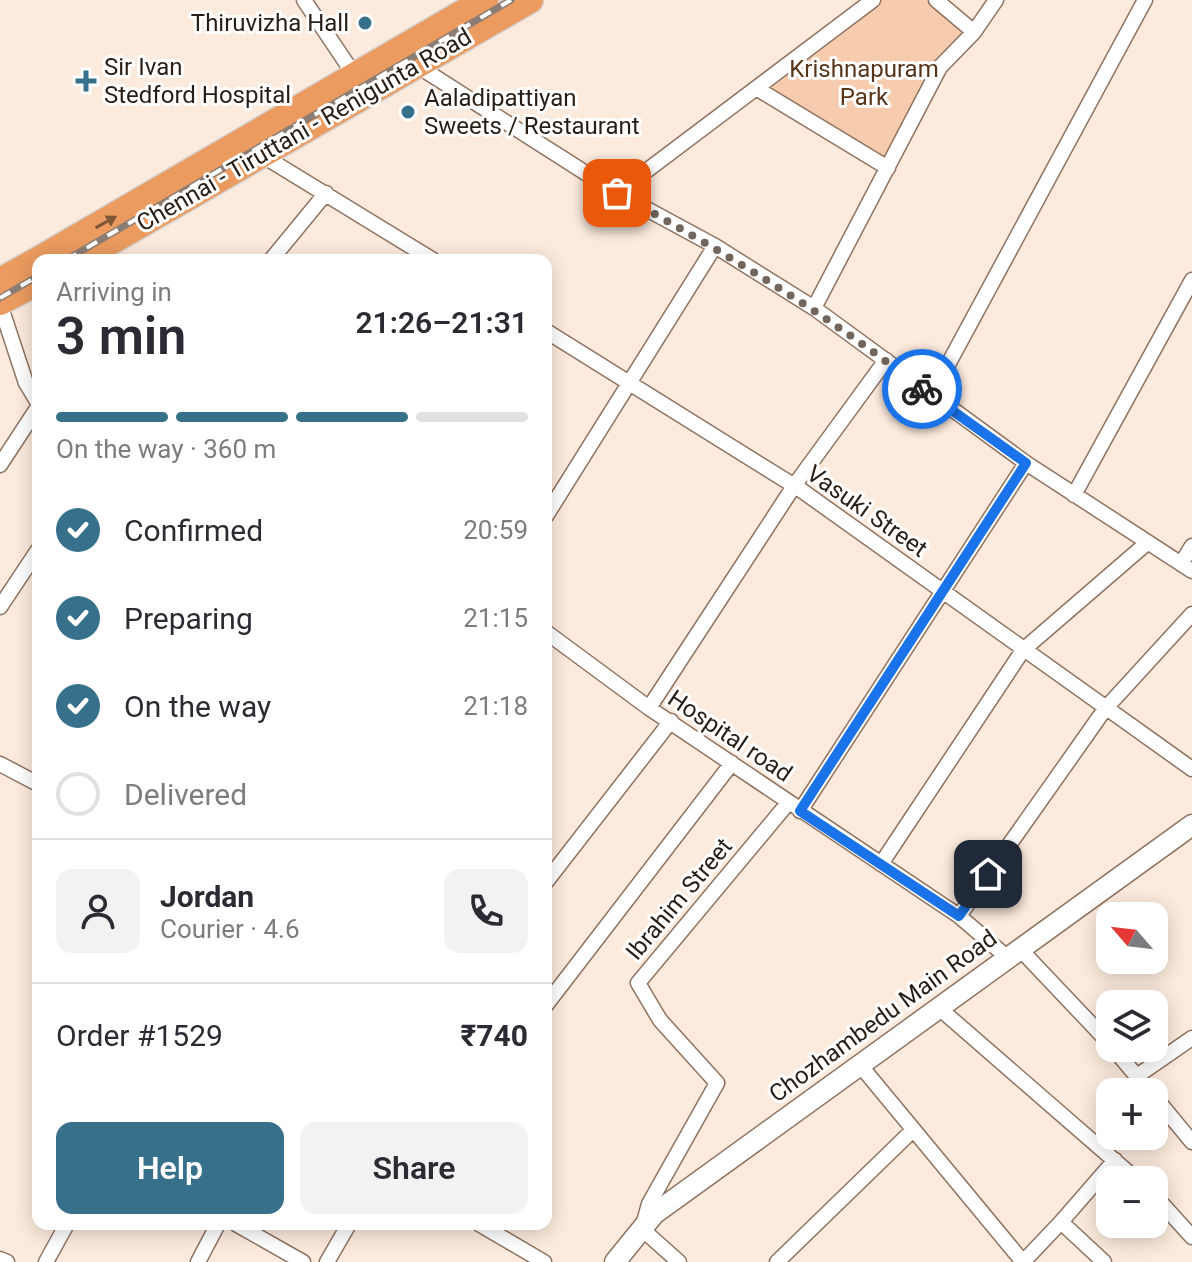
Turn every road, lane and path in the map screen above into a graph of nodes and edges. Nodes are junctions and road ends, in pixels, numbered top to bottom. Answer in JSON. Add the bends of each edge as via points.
{"nodes":[{"id":1,"x":304,"y":0,"type":"edge"},
{"id":2,"x":485,"y":0,"type":"edge"},
{"id":3,"x":530,"y":0,"type":"edge"},
{"id":4,"x":873,"y":0,"type":"edge"},
{"id":5,"x":936,"y":0,"type":"edge"},
{"id":6,"x":996,"y":0,"type":"edge"},
{"id":7,"x":1145,"y":0,"type":"edge"},
{"id":8,"x":974,"y":32,"type":"junction"},
{"id":9,"x":409,"y":56,"type":"junction"},
{"id":10,"x":355,"y":76,"type":"junction"},
{"id":11,"x":756,"y":88,"type":"junction"},
{"id":12,"x":255,"y":147,"type":"junction"},
{"id":13,"x":888,"y":168,"type":"junction"},
{"id":14,"x":326,"y":193,"type":"junction"},
{"id":15,"x":617,"y":193,"type":"junction"},
{"id":16,"x":715,"y":246,"type":"junction"},
{"id":17,"x":50,"y":254,"type":"edge"},
{"id":18,"x":88,"y":254,"type":"edge"},
{"id":19,"x":276,"y":254,"type":"edge"},
{"id":20,"x":423,"y":254,"type":"edge"},
{"id":21,"x":32,"y":263,"type":"edge"},
{"id":22,"x":1192,"y":280,"type":"edge"},
{"id":23,"x":0,"y":281,"type":"edge"},
{"id":24,"x":32,"y":285,"type":"edge"},
{"id":25,"x":0,"y":303,"type":"edge"},
{"id":26,"x":814,"y":308,"type":"junction"},
{"id":27,"x":552,"y":335,"type":"edge"},
{"id":28,"x":886,"y":360,"type":"junction"},
{"id":29,"x":628,"y":382,"type":"junction"},
{"id":30,"x":32,"y":394,"type":"edge"},
{"id":31,"x":931,"y":396,"type":"junction"},
{"id":32,"x":32,"y":414,"type":"edge"},
{"id":33,"x":1026,"y":463,"type":"junction"},
{"id":34,"x":0,"y":465,"type":"edge"},
{"id":35,"x":794,"y":486,"type":"junction"},
{"id":36,"x":1074,"y":495,"type":"junction"},
{"id":37,"x":552,"y":506,"type":"edge"},
{"id":38,"x":1147,"y":543,"type":"junction"},
{"id":39,"x":1192,"y":546,"type":"edge"},
{"id":40,"x":32,"y":559,"type":"edge"},
{"id":41,"x":1186,"y":568,"type":"edge"},
{"id":42,"x":940,"y":590,"type":"junction"},
{"id":43,"x":0,"y":607,"type":"edge"},
{"id":44,"x":1192,"y":614,"type":"edge"},
{"id":45,"x":552,"y":636,"type":"edge"},
{"id":46,"x":1023,"y":650,"type":"junction"},
{"id":47,"x":649,"y":708,"type":"junction"},
{"id":48,"x":1105,"y":709,"type":"junction"},
{"id":49,"x":671,"y":721,"type":"junction"},
{"id":50,"x":732,"y":763,"type":"junction"},
{"id":51,"x":0,"y":764,"type":"edge"},
{"id":52,"x":1192,"y":769,"type":"edge"},
{"id":53,"x":32,"y":781,"type":"edge"},
{"id":54,"x":794,"y":807,"type":"junction"},
{"id":55,"x":1192,"y":825,"type":"edge"},
{"id":56,"x":881,"y":864,"type":"junction"},
{"id":57,"x":552,"y":874,"type":"edge"},
{"id":58,"x":959,"y":916,"type":"junction"},
{"id":59,"x":1014,"y":953,"type":"junction"},
{"id":60,"x":552,"y":997,"type":"edge"},
{"id":61,"x":939,"y":1008,"type":"junction"},
{"id":62,"x":1096,"y":1031,"type":"edge"},
{"id":63,"x":1192,"y":1038,"type":"edge"},
{"id":64,"x":1125,"y":1062,"type":"edge"},
{"id":65,"x":860,"y":1065,"type":"junction"},
{"id":66,"x":1137,"y":1076,"type":"joint"},
{"id":67,"x":1168,"y":1113,"type":"edge"},
{"id":68,"x":913,"y":1130,"type":"junction"},
{"id":69,"x":1192,"y":1142,"type":"edge"},
{"id":70,"x":1115,"y":1160,"type":"junction"},
{"id":71,"x":1122,"y":1166,"type":"edge"},
{"id":72,"x":1168,"y":1210,"type":"edge"},
{"id":73,"x":1061,"y":1222,"type":"junction"},
{"id":74,"x":642,"y":1229,"type":"junction"},
{"id":75,"x":64,"y":1230,"type":"edge"},
{"id":76,"x":215,"y":1230,"type":"edge"},
{"id":77,"x":247,"y":1230,"type":"edge"},
{"id":78,"x":346,"y":1230,"type":"edge"},
{"id":79,"x":489,"y":1230,"type":"edge"},
{"id":80,"x":1192,"y":1237,"type":"edge"},
{"id":81,"x":0,"y":1259,"type":"edge"},
{"id":82,"x":7,"y":1262,"type":"edge"},
{"id":83,"x":46,"y":1262,"type":"edge"},
{"id":84,"x":198,"y":1262,"type":"edge"},
{"id":85,"x":303,"y":1262,"type":"edge"},
{"id":86,"x":327,"y":1262,"type":"edge"},
{"id":87,"x":544,"y":1262,"type":"edge"},
{"id":88,"x":615,"y":1262,"type":"edge"},
{"id":89,"x":679,"y":1262,"type":"edge"},
{"id":90,"x":777,"y":1262,"type":"edge"},
{"id":91,"x":1023,"y":1262,"type":"edge"},
{"id":92,"x":1104,"y":1262,"type":"edge"}],
"edges":[{"from":1,"to":10,"type":"street"},
{"from":2,"to":9,"type":"highway","name":"Chennai - Tiruttani - Renigunta Road"},
{"from":3,"to":9,"type":"highway","name":"Chennai - Tiruttani - Renigunta Road"},
{"from":4,"to":11,"type":"street"},
{"from":5,"to":8,"type":"street"},
{"from":6,"to":8,"type":"street"},
{"from":7,"to":31,"type":"street"},
{"from":8,"to":13,"type":"street","via":[[940,67]]},
{"from":9,"to":10,"type":"highway","name":"Chennai - Tiruttani - Renigunta Road"},
{"from":9,"to":12,"type":"highway","name":"Chennai - Tiruttani - Renigunta Road"},
{"from":9,"to":15,"type":"street"},
{"from":10,"to":12,"type":"highway","name":"Chennai - Tiruttani - Renigunta Road"},
{"from":11,"to":13,"type":"street"},
{"from":11,"to":15,"type":"street"},
{"from":12,"to":14,"type":"street"},
{"from":17,"to":12,"type":"highway","name":"Chennai - Tiruttani - Renigunta Road","one_way":true},
{"from":12,"to":18,"type":"highway","name":"Chennai - Tiruttani - Renigunta Road"},
{"from":13,"to":26,"type":"street"},
{"from":14,"to":19,"type":"street"},
{"from":14,"to":20,"type":"street"},
{"from":15,"to":16,"type":"street"},
{"from":16,"to":26,"type":"street"},
{"from":16,"to":29,"type":"street"},
{"from":21,"to":23,"type":"highway","name":"Chennai - Tiruttani - Renigunta Road"},
{"from":22,"to":36,"type":"street"},
{"from":24,"to":25,"type":"highway"},
{"from":25,"to":30,"type":"street"},
{"from":26,"to":28,"type":"street"},
{"from":27,"to":29,"type":"street","name":"Vasuki Street"},
{"from":28,"to":31,"type":"street"},
{"from":28,"to":35,"type":"street"},
{"from":29,"to":35,"type":"street","name":"Vasuki Street"},
{"from":29,"to":37,"type":"street"},
{"from":31,"to":33,"type":"street"},
{"from":32,"to":34,"type":"street"},
{"from":33,"to":36,"type":"street"},
{"from":33,"to":42,"type":"street"},
{"from":35,"to":42,"type":"street","name":"Vasuki Street"},
{"from":35,"to":47,"type":"street"},
{"from":36,"to":38,"type":"street"},
{"from":38,"to":41,"type":"street"},
{"from":38,"to":46,"type":"street"},
{"from":39,"to":41,"type":"street"},
{"from":40,"to":43,"type":"street"},
{"from":42,"to":46,"type":"street","name":"Vasuki Street"},
{"from":42,"to":54,"type":"street"},
{"from":44,"to":48,"type":"street"},
{"from":45,"to":47,"type":"street","name":"Hospital road"},
{"from":46,"to":48,"type":"street","name":"Vasuki Street"},
{"from":46,"to":56,"type":"street"},
{"from":47,"to":49,"type":"street","name":"Hospital road"},
{"from":48,"to":52,"type":"street","name":"Vasuki Street"},
{"from":48,"to":58,"type":"street"},
{"from":49,"to":50,"type":"street","name":"Hospital road"},
{"from":49,"to":57,"type":"street"},
{"from":50,"to":54,"type":"street","name":"Hospital road"},
{"from":50,"to":60,"type":"street"},
{"from":51,"to":53,"type":"street"},
{"from":54,"to":56,"type":"street","name":"Hospital road"},
{"from":54,"to":74,"type":"street","name":"Ibrahim Street","via":[[638,983],[660,1020],[717,1083],[649,1204]]},
{"from":55,"to":59,"type":"street","name":"Chozhambedu Main Road"},
{"from":56,"to":58,"type":"street","name":"Hospital road"},
{"from":58,"to":59,"type":"street","name":"Hospital road"},
{"from":59,"to":61,"type":"street","name":"Chozhambedu Main Road"},
{"from":59,"to":62,"type":"street","name":"Hospital road"},
{"from":61,"to":65,"type":"street","name":"Chozhambedu Main Road"},
{"from":61,"to":70,"type":"street"},
{"from":63,"to":66,"type":"street"},
{"from":64,"to":66,"type":"street","name":"Hospital road"},
{"from":65,"to":68,"type":"street"},
{"from":65,"to":74,"type":"street","name":"Chozhambedu Main Road","via":[[654,1214]]},
{"from":67,"to":69,"type":"street","name":"Hospital road"},
{"from":68,"to":90,"type":"street"},
{"from":68,"to":91,"type":"street"},
{"from":70,"to":71,"type":"street"},
{"from":70,"to":73,"type":"street"},
{"from":72,"to":80,"type":"street"},
{"from":73,"to":91,"type":"street"},
{"from":73,"to":92,"type":"street"},
{"from":74,"to":88,"type":"street","name":"Chozhambedu Main Road"},
{"from":74,"to":89,"type":"street"},
{"from":75,"to":83,"type":"street"},
{"from":76,"to":84,"type":"street"},
{"from":77,"to":85,"type":"street"},
{"from":78,"to":86,"type":"street"},
{"from":79,"to":87,"type":"street"},
{"from":81,"to":82,"type":"street"}]}
